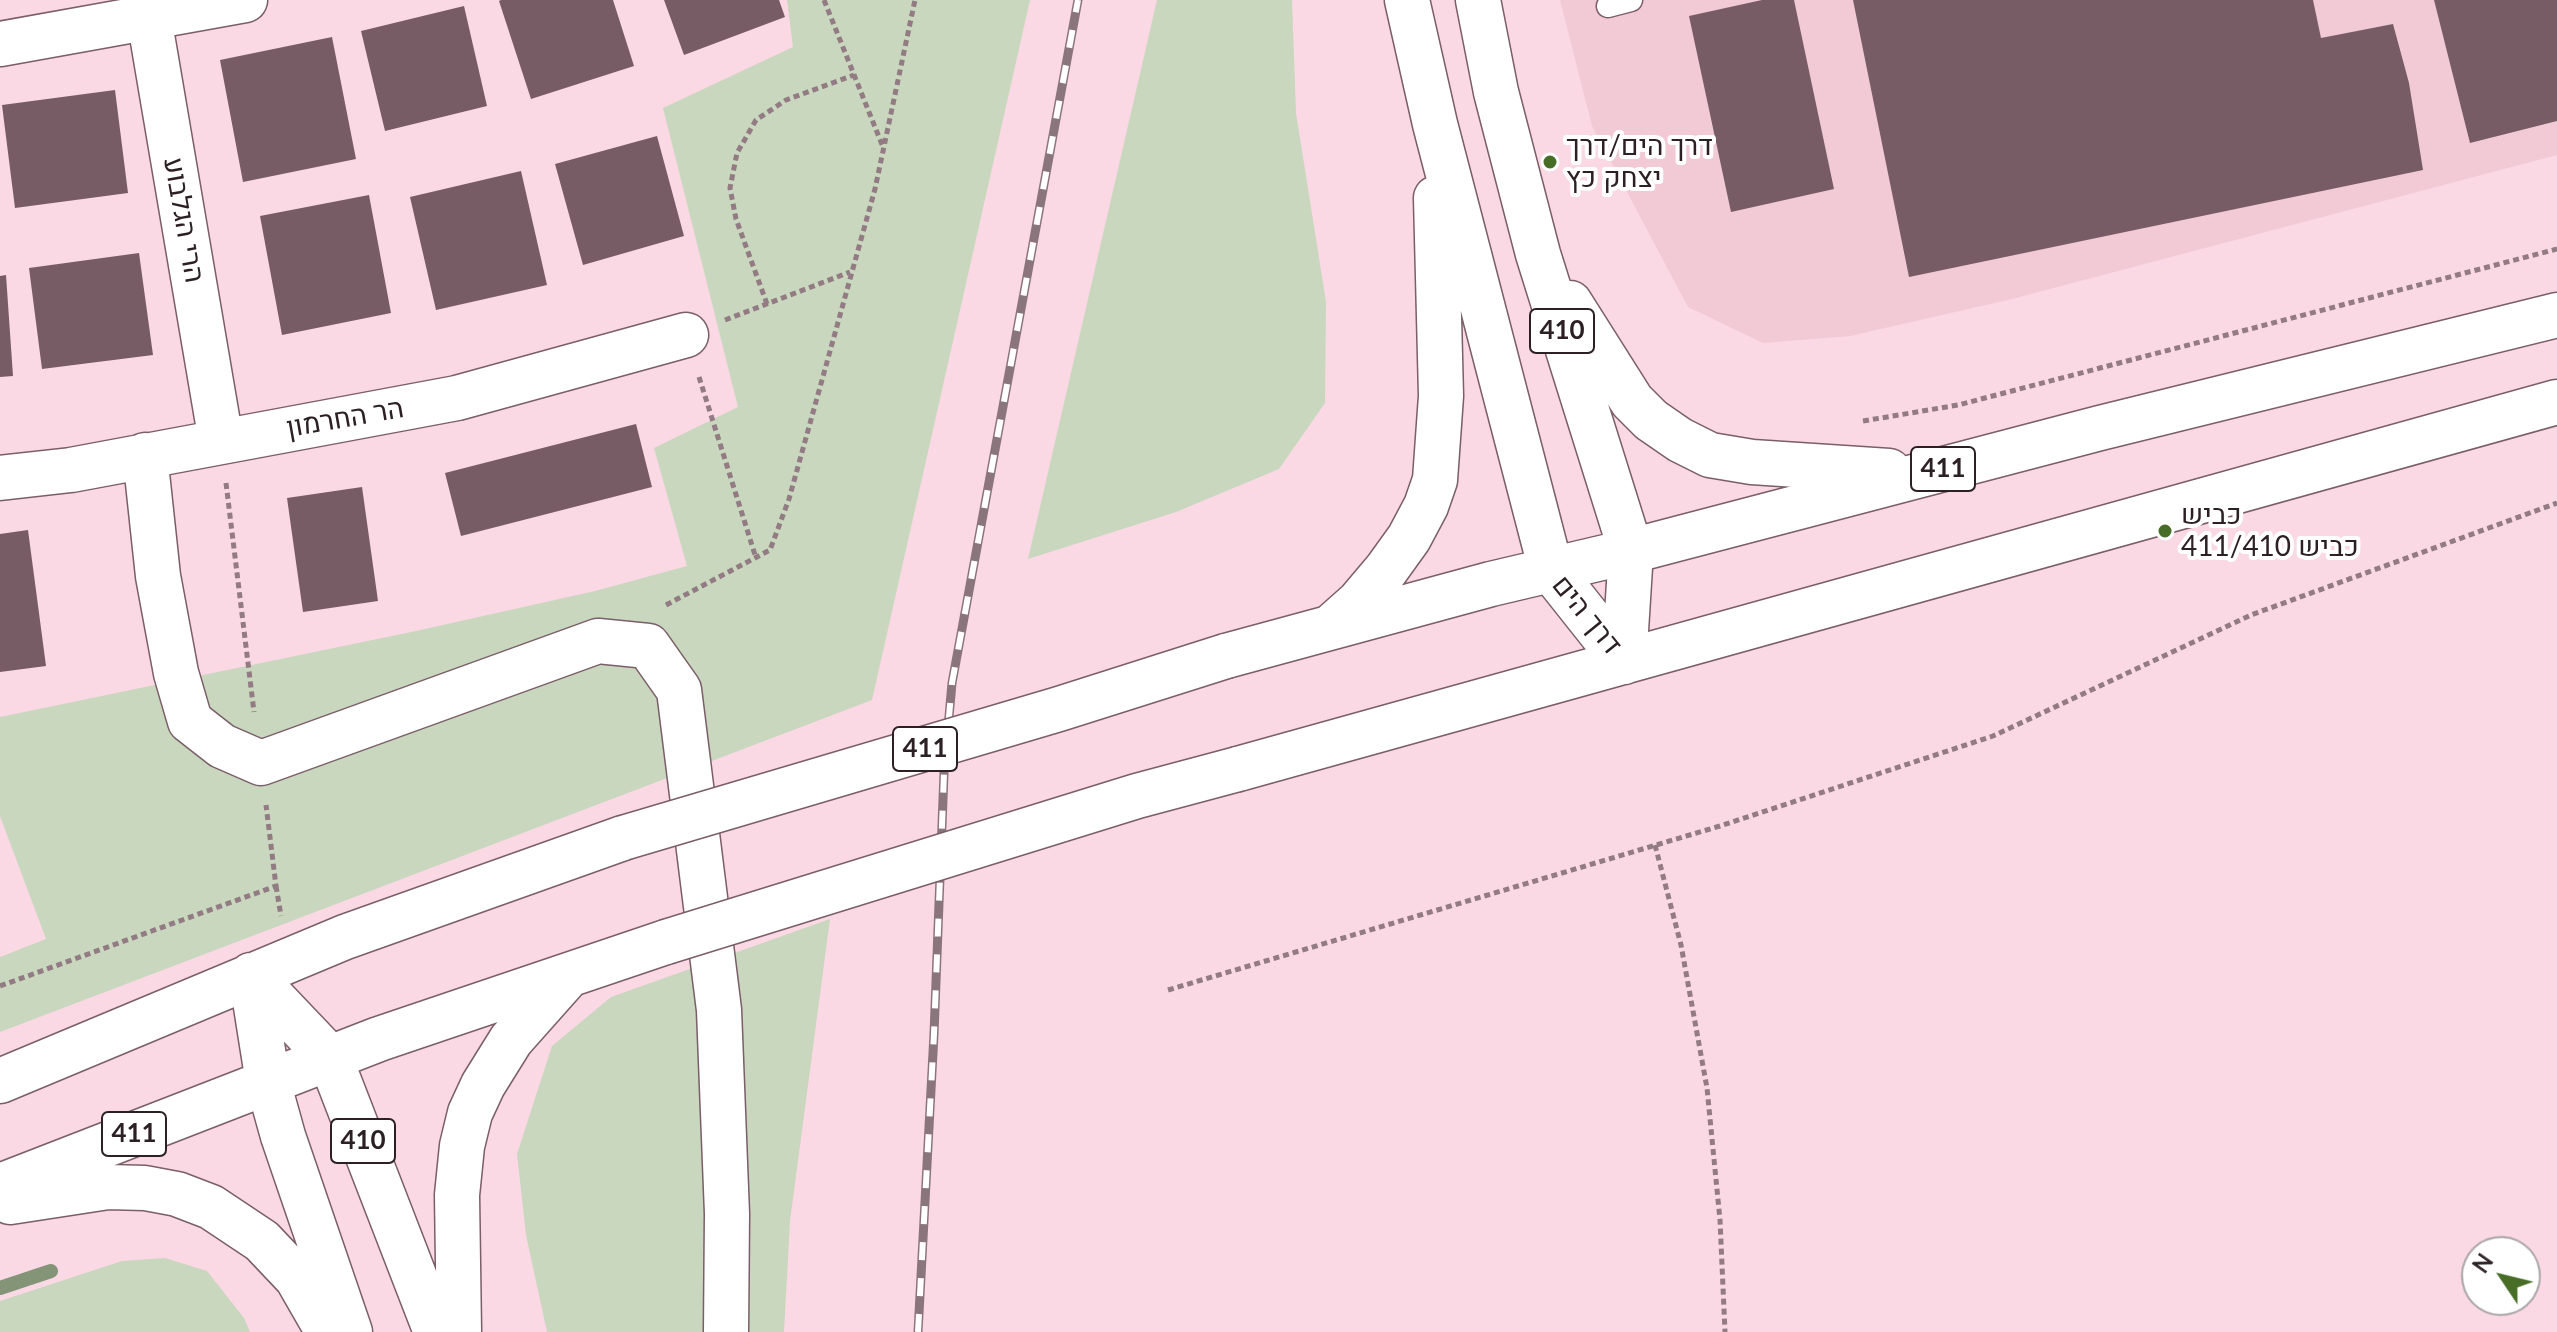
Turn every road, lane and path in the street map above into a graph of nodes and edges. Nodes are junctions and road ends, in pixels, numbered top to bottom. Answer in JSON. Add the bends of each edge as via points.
{"nodes":[{"id":1,"x":245,"y":0,"type":"edge"},
{"id":2,"x":824,"y":0,"type":"edge"},
{"id":3,"x":915,"y":0,"type":"edge"},
{"id":4,"x":1407,"y":0,"type":"edge"},
{"id":5,"x":1478,"y":0,"type":"edge"},
{"id":6,"x":1631,"y":0,"type":"edge"},
{"id":7,"x":1608,"y":6,"type":"dead end"},
{"id":8,"x":148,"y":9,"type":"edge"},
{"id":9,"x":0,"y":44,"type":"edge"},
{"id":10,"x":854,"y":75,"type":"junction"},
{"id":11,"x":1435,"y":124,"type":"junction"},
{"id":12,"x":883,"y":147,"type":"junction"},
{"id":13,"x":2557,"y":249,"type":"edge"},
{"id":14,"x":1538,"y":254,"type":"junction"},
{"id":15,"x":851,"y":271,"type":"junction"},
{"id":16,"x":767,"y":304,"type":"junction"},
{"id":17,"x":2557,"y":315,"type":"edge"},
{"id":18,"x":686,"y":335,"type":"junction"},
{"id":19,"x":2557,"y":402,"type":"edge"},
{"id":20,"x":1858,"y":422,"type":"dead end"},
{"id":21,"x":221,"y":441,"type":"junction"},
{"id":22,"x":145,"y":455,"type":"junction"},
{"id":23,"x":1927,"y":473,"type":"junction"},
{"id":24,"x":0,"y":478,"type":"edge"},
{"id":25,"x":2557,"y":503,"type":"edge"},
{"id":26,"x":1631,"y":551,"type":"junction"},
{"id":27,"x":756,"y":558,"type":"junction"},
{"id":28,"x":1551,"y":570,"type":"junction"},
{"id":29,"x":664,"y":606,"type":"dead end"},
{"id":30,"x":1330,"y":627,"type":"junction"},
{"id":31,"x":1624,"y":662,"type":"junction"},
{"id":32,"x":1655,"y":845,"type":"junction"},
{"id":33,"x":251,"y":975,"type":"junction"},
{"id":34,"x":568,"y":975,"type":"junction"},
{"id":35,"x":1168,"y":990,"type":"dead end"},
{"id":36,"x":330,"y":1058,"type":"junction"},
{"id":37,"x":0,"y":1081,"type":"edge"},
{"id":38,"x":268,"y":1082,"type":"junction"},
{"id":39,"x":0,"y":1186,"type":"edge"},
{"id":40,"x":0,"y":1204,"type":"edge"},
{"id":41,"x":328,"y":1332,"type":"edge"},
{"id":42,"x":350,"y":1332,"type":"edge"},
{"id":43,"x":436,"y":1332,"type":"edge"},
{"id":44,"x":459,"y":1332,"type":"edge"},
{"id":45,"x":726,"y":1332,"type":"edge"},
{"id":46,"x":1725,"y":1332,"type":"edge"}],
"edges":[{"from":1,"to":8,"type":"main road"},
{"from":2,"to":10,"type":"path"},
{"from":3,"to":12,"type":"path"},
{"from":4,"to":11,"type":"main road","name":"דרך הים","number":"410"},
{"from":5,"to":14,"type":"main road","name":"דרך הים","number":"410"},
{"from":6,"to":7,"type":"lane"},
{"from":8,"to":9,"type":"main road"},
{"from":8,"to":21,"type":"main road","name":"הרי הגלבוע"},
{"from":10,"to":12,"type":"path"},
{"from":10,"to":16,"type":"path","via":[[786,100],[756,120],[737,153],[730,188],[736,219]]},
{"from":11,"to":28,"type":"main road","name":"דרך הים","number":"410"},
{"from":11,"to":30,"type":"main road","via":[[1441,396],[1435,480],[1409,538],[1359,602]]},
{"from":12,"to":15,"type":"path"},
{"from":13,"to":20,"type":"path","via":[[1958,405]]},
{"from":14,"to":23,"type":"main road","via":[[1632,401],[1680,440],[1710,455],[1752,462]]},
{"from":14,"to":26,"type":"main road","name":"דרך הים","number":"410"},
{"from":15,"to":16,"type":"path"},
{"from":15,"to":27,"type":"path","via":[[789,499],[770,550]]},
{"from":16,"to":18,"type":"path"},
{"from":17,"to":23,"type":"main road","number":"411"},
{"from":18,"to":21,"type":"main road","name":"הר החרמון","via":[[457,398]]},
{"from":18,"to":27,"type":"path"},
{"from":19,"to":31,"type":"main road","number":"411"},
{"from":21,"to":22,"type":"main road","name":"הר החרמון"},
{"from":22,"to":24,"type":"main road","name":"הר החרמון"},
{"from":22,"to":45,"type":"main road","via":[[158,576],[190,721],[248,758],[261,763],[598,641],[648,646],[679,690],[719,1010]]},
{"from":23,"to":26,"type":"main road","number":"411"},
{"from":25,"to":32,"type":"path","via":[[2251,615],[1993,736]]},
{"from":26,"to":28,"type":"main road","number":"411"},
{"from":26,"to":31,"type":"main road","name":"דרך הים","number":"410"},
{"from":27,"to":29,"type":"path"},
{"from":28,"to":30,"type":"main road","number":"411"},
{"from":28,"to":31,"type":"main road","name":"דרך הים","number":"410"},
{"from":30,"to":33,"type":"main road","number":"411","bridge":true,"via":[[623,838]]},
{"from":31,"to":34,"type":"main road","number":"411","bridge":true,"via":[[1137,796]]},
{"from":32,"to":35,"type":"path"},
{"from":32,"to":46,"type":"path","via":[[1681,945],[1707,1088]]},
{"from":33,"to":36,"type":"main road","number":"410"},
{"from":33,"to":37,"type":"main road","number":"411"},
{"from":33,"to":38,"type":"main road","number":"410"},
{"from":34,"to":36,"type":"main road","number":"411"},
{"from":34,"to":44,"type":"main road","via":[[511,1040],[470,1113],[457,1195]]},
{"from":36,"to":38,"type":"main road","number":"411"},
{"from":36,"to":43,"type":"main road","number":"410"},
{"from":38,"to":39,"type":"main road","number":"411"},
{"from":38,"to":42,"type":"main road","number":"410"},
{"from":40,"to":41,"type":"main road","via":[[108,1187],[177,1194],[224,1214],[262,1241],[297,1278]]}]}
